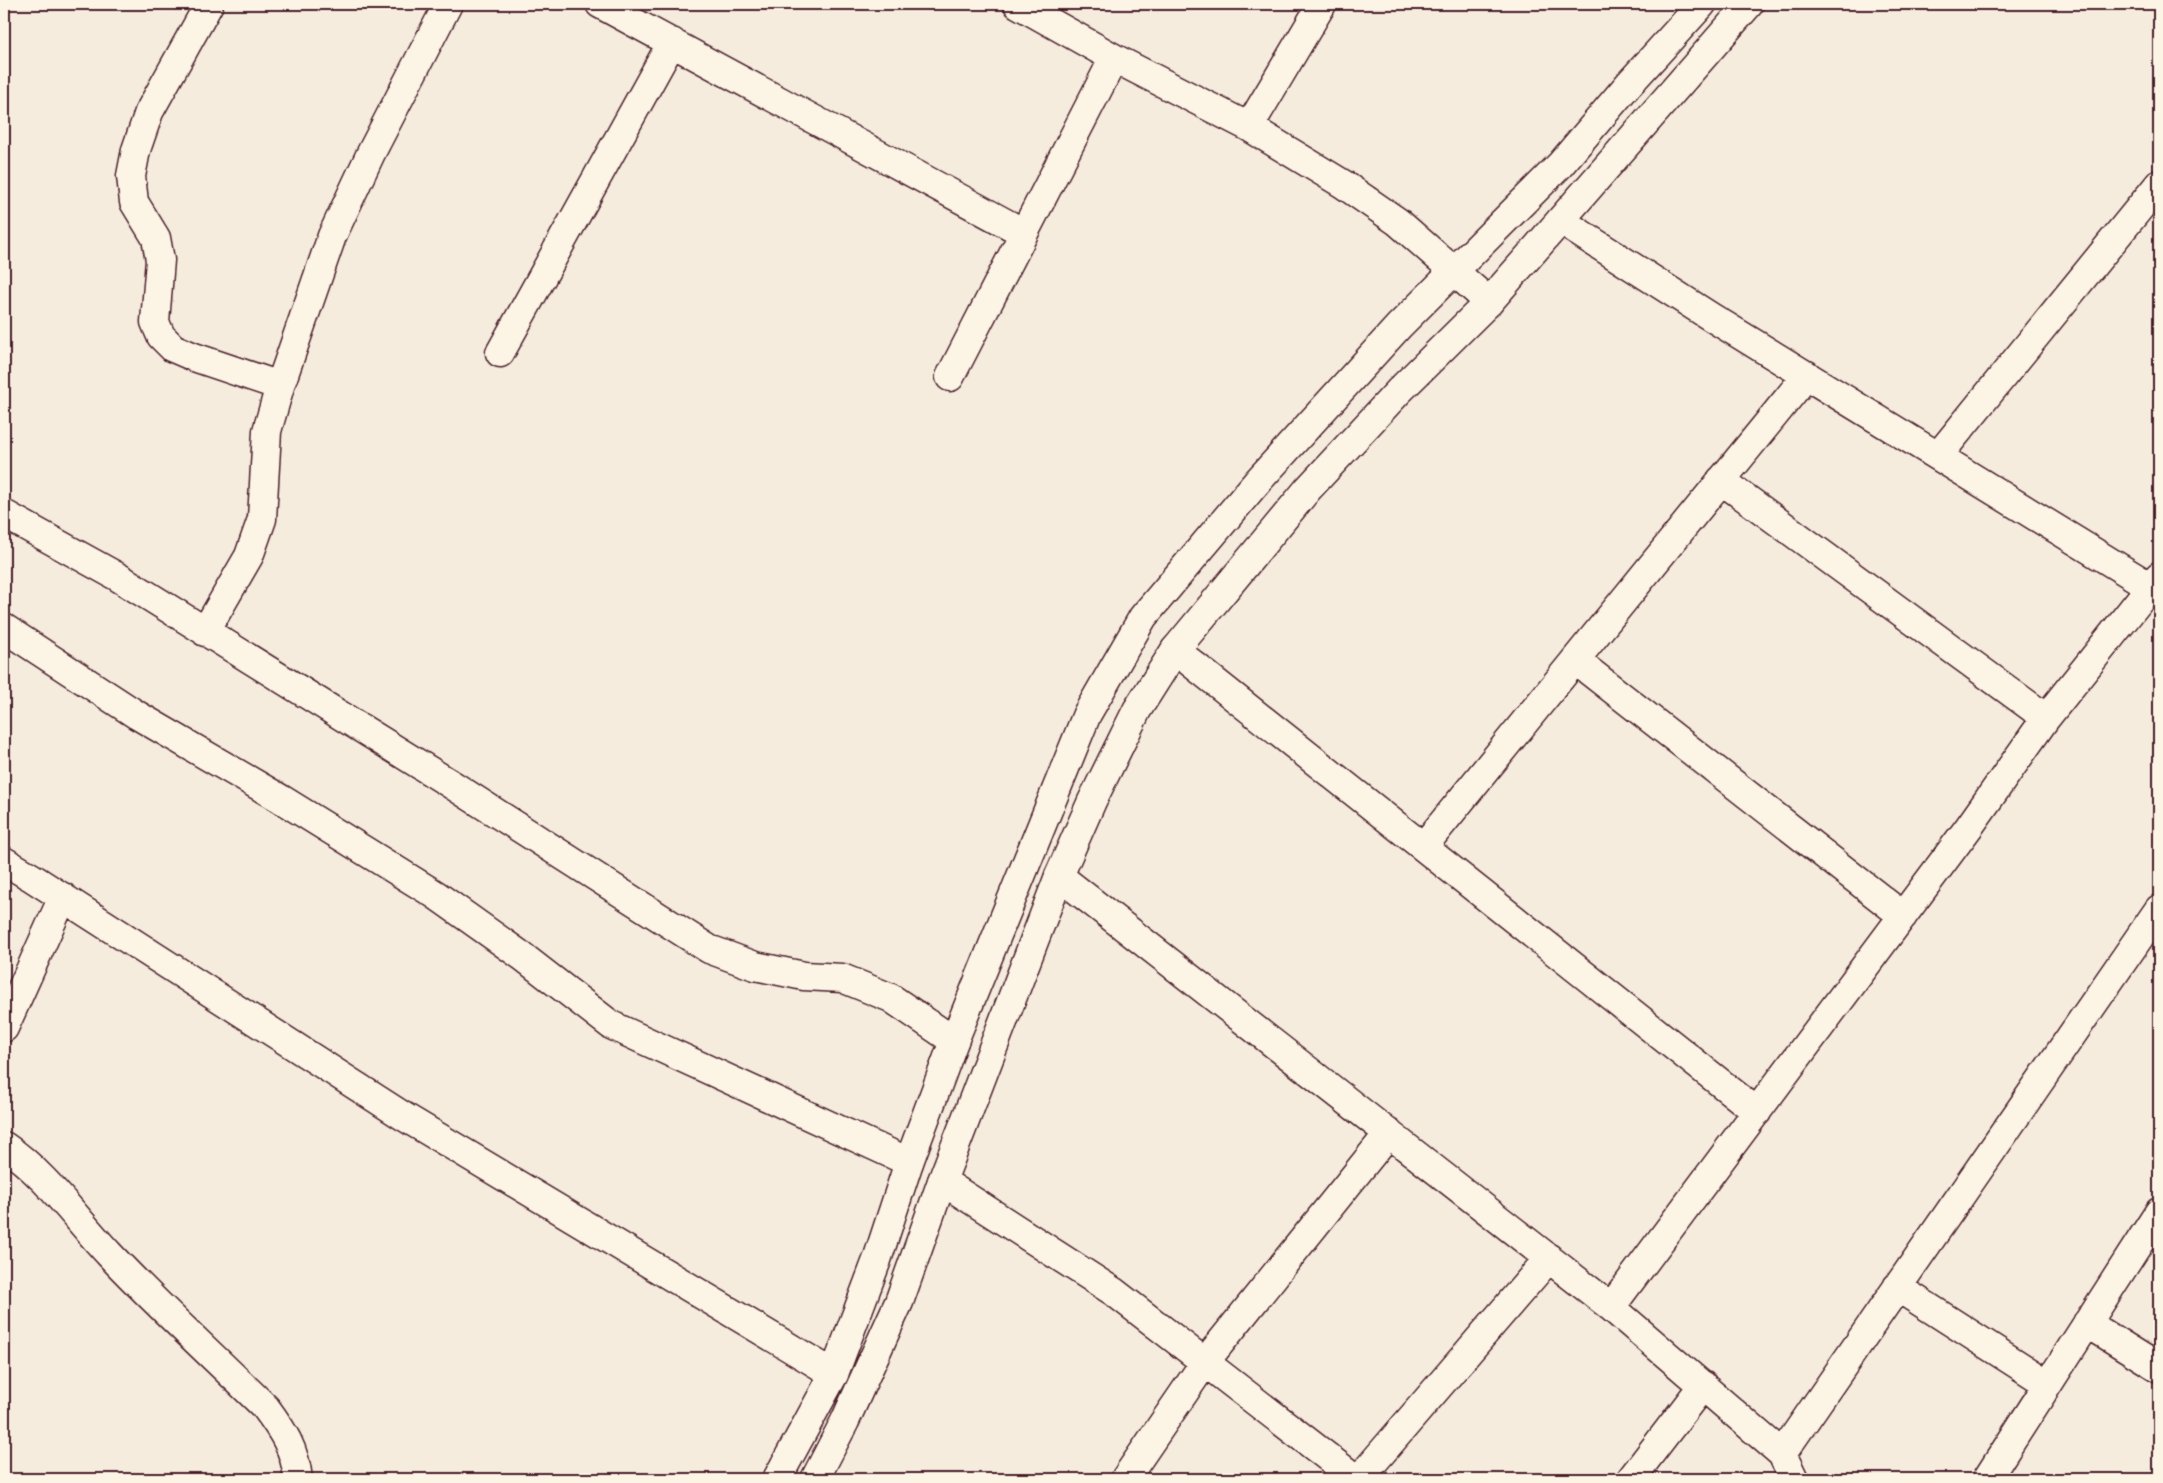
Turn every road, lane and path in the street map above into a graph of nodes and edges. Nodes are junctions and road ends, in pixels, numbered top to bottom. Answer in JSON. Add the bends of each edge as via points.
{"nodes":[{"id":1,"x":209,"y":4,"type":"edge"},
{"id":2,"x":448,"y":4,"type":"edge"},
{"id":3,"x":600,"y":4,"type":"edge"},
{"id":4,"x":1018,"y":4,"type":"edge"},
{"id":5,"x":1322,"y":4,"type":"edge"},
{"id":6,"x":1702,"y":4,"type":"edge"},
{"id":7,"x":1749,"y":4,"type":"edge"},
{"id":8,"x":1049,"y":11,"type":"edge"},
{"id":9,"x":672,"y":42,"type":"junction"},
{"id":10,"x":1114,"y":58,"type":"junction"},
{"id":11,"x":1250,"y":127,"type":"junction"},
{"id":12,"x":2159,"y":184,"type":"edge"},
{"id":13,"x":1561,"y":221,"type":"junction"},
{"id":14,"x":1024,"y":233,"type":"junction"},
{"id":15,"x":1455,"y":271,"type":"junction"},
{"id":16,"x":1490,"y":302,"type":"junction"},
{"id":17,"x":500,"y":353,"type":"dead end"},
{"id":18,"x":1807,"y":375,"type":"junction"},
{"id":19,"x":950,"y":377,"type":"dead end"},
{"id":20,"x":280,"y":386,"type":"junction"},
{"id":21,"x":1938,"y":456,"type":"junction"},
{"id":22,"x":1721,"y":480,"type":"junction"},
{"id":23,"x":4,"y":514,"type":"edge"},
{"id":24,"x":2157,"y":584,"type":"edge"},
{"id":25,"x":4,"y":628,"type":"edge"},
{"id":26,"x":205,"y":632,"type":"junction"},
{"id":27,"x":1175,"y":650,"type":"junction"},
{"id":28,"x":1574,"y":660,"type":"junction"},
{"id":29,"x":2046,"y":718,"type":"junction"},
{"id":30,"x":1423,"y":847,"type":"junction"},
{"id":31,"x":4,"y":861,"type":"edge"},
{"id":32,"x":1059,"y":876,"type":"junction"},
{"id":33,"x":63,"y":898,"type":"junction"},
{"id":34,"x":2159,"y":909,"type":"edge"},
{"id":35,"x":1903,"y":916,"type":"junction"},
{"id":36,"x":4,"y":1028,"type":"edge"},
{"id":37,"x":954,"y":1041,"type":"junction"},
{"id":38,"x":1757,"y":1112,"type":"junction"},
{"id":39,"x":1389,"y":1133,"type":"junction"},
{"id":40,"x":4,"y":1146,"type":"edge"},
{"id":41,"x":909,"y":1162,"type":"junction"},
{"id":42,"x":942,"y":1181,"type":"junction"},
{"id":43,"x":2159,"y":1212,"type":"edge"},
{"id":44,"x":1550,"y":1258,"type":"junction"},
{"id":45,"x":1897,"y":1287,"type":"junction"},
{"id":46,"x":1612,"y":1307,"type":"junction"},
{"id":47,"x":2087,"y":1323,"type":"junction"},
{"id":48,"x":1205,"y":1362,"type":"junction"},
{"id":49,"x":2159,"y":1368,"type":"edge"},
{"id":50,"x":834,"y":1374,"type":"junction"},
{"id":51,"x":2048,"y":1384,"type":"junction"},
{"id":52,"x":1703,"y":1385,"type":"junction"},
{"id":53,"x":1782,"y":1454,"type":"junction"},
{"id":54,"x":1996,"y":1476,"type":"edge"},
{"id":55,"x":298,"y":1479,"type":"edge"},
{"id":56,"x":777,"y":1479,"type":"edge"},
{"id":57,"x":815,"y":1479,"type":"edge"},
{"id":58,"x":1125,"y":1479,"type":"edge"},
{"id":59,"x":1358,"y":1479,"type":"edge"},
{"id":60,"x":1631,"y":1479,"type":"edge"},
{"id":61,"x":1794,"y":1479,"type":"edge"}],
"edges":[{"from":1,"to":20,"type":"street","via":[[149,112],[131,176],[134,202],[158,246],[160,260],[155,322],[161,336],[173,348]]},
{"from":2,"to":20,"type":"street","via":[[370,153],[332,236]]},
{"from":3,"to":9,"type":"street"},
{"from":4,"to":8,"type":"street"},
{"from":5,"to":11,"type":"street"},
{"from":6,"to":15,"type":"street","via":[[1560,165]]},
{"from":7,"to":13,"type":"street"},
{"from":8,"to":10,"type":"street"},
{"from":9,"to":14,"type":"street"},
{"from":9,"to":17,"type":"street"},
{"from":10,"to":11,"type":"street"},
{"from":10,"to":14,"type":"street"},
{"from":11,"to":15,"type":"street","via":[[1398,222]]},
{"from":12,"to":21,"type":"street"},
{"from":13,"to":16,"type":"street"},
{"from":13,"to":18,"type":"street"},
{"from":14,"to":19,"type":"street"},
{"from":15,"to":16,"type":"street"},
{"from":15,"to":37,"type":"street","via":[[1399,326],[1257,482],[1143,617],[1087,714]]},
{"from":16,"to":27,"type":"street","via":[[1399,391],[1308,489]]},
{"from":18,"to":21,"type":"street"},
{"from":18,"to":22,"type":"street"},
{"from":20,"to":26,"type":"street","via":[[267,432],[262,519],[249,556]]},
{"from":21,"to":24,"type":"street"},
{"from":22,"to":28,"type":"street"},
{"from":22,"to":29,"type":"street"},
{"from":23,"to":26,"type":"street","via":[[118,577]]},
{"from":24,"to":29,"type":"street"},
{"from":25,"to":41,"type":"street","via":[[137,715],[436,894],[611,1025]]},
{"from":26,"to":37,"type":"street","via":[[709,949],[755,966],[804,976],[842,978],[891,998]]},
{"from":27,"to":30,"type":"street"},
{"from":27,"to":32,"type":"street","via":[[1137,710]]},
{"from":28,"to":30,"type":"street"},
{"from":28,"to":35,"type":"street"},
{"from":29,"to":35,"type":"street"},
{"from":30,"to":38,"type":"street"},
{"from":31,"to":33,"type":"street"},
{"from":32,"to":39,"type":"street"},
{"from":32,"to":42,"type":"street"},
{"from":33,"to":36,"type":"street"},
{"from":33,"to":50,"type":"street","via":[[403,1116]]},
{"from":34,"to":45,"type":"street"},
{"from":35,"to":38,"type":"street"},
{"from":37,"to":41,"type":"street"},
{"from":38,"to":46,"type":"street"},
{"from":39,"to":44,"type":"street"},
{"from":39,"to":48,"type":"street"},
{"from":40,"to":55,"type":"street","via":[[52,1188],[110,1255],[266,1408],[286,1436]]},
{"from":41,"to":50,"type":"street","via":[[877,1260]]},
{"from":42,"to":48,"type":"street","via":[[1114,1292]]},
{"from":42,"to":57,"type":"street","via":[[899,1302]]},
{"from":43,"to":47,"type":"street"},
{"from":44,"to":46,"type":"street"},
{"from":44,"to":59,"type":"street"},
{"from":45,"to":51,"type":"street"},
{"from":45,"to":53,"type":"street"},
{"from":46,"to":52,"type":"street"},
{"from":47,"to":49,"type":"street"},
{"from":47,"to":51,"type":"street"},
{"from":48,"to":58,"type":"street"},
{"from":48,"to":59,"type":"street"},
{"from":50,"to":56,"type":"street"},
{"from":51,"to":54,"type":"street"},
{"from":52,"to":53,"type":"street"},
{"from":52,"to":60,"type":"street"},
{"from":53,"to":61,"type":"street"}]}
